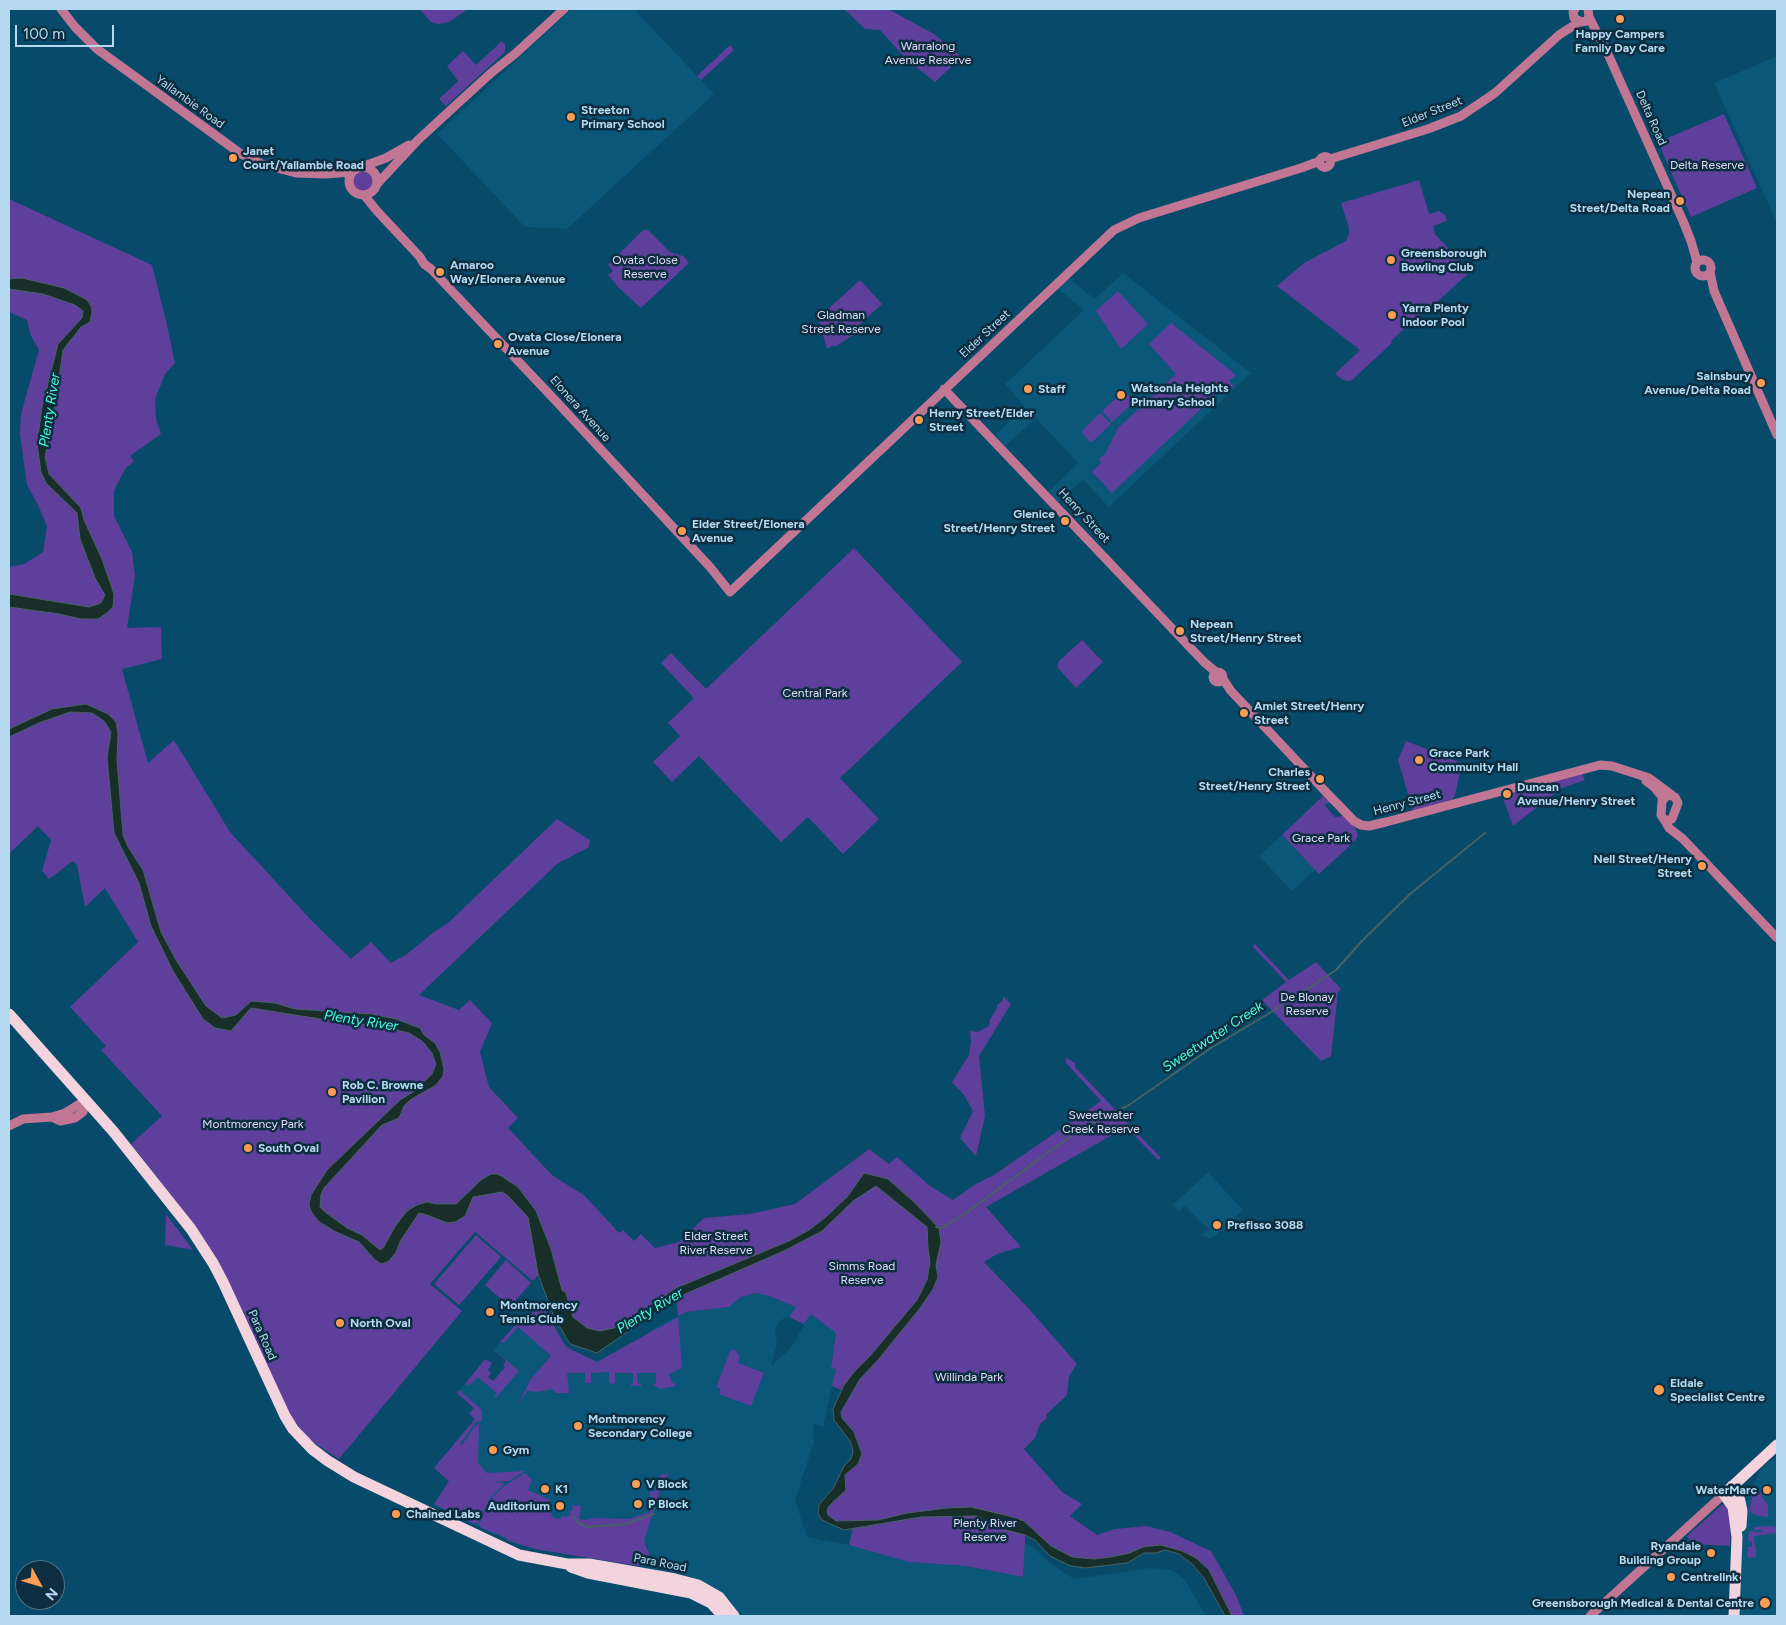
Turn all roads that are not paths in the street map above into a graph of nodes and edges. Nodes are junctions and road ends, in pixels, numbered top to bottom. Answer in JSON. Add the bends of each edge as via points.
{"nodes":[{"id":1,"x":60,"y":9,"type":"edge"},
{"id":2,"x":556,"y":9,"type":"edge"},
{"id":3,"x":564,"y":9,"type":"edge"},
{"id":4,"x":1583,"y":14,"type":"edge"},
{"id":5,"x":491,"y":73,"type":"junction"},
{"id":6,"x":418,"y":140,"type":"junction"},
{"id":7,"x":363,"y":166,"type":"junction"},
{"id":8,"x":351,"y":172,"type":"junction"},
{"id":9,"x":326,"y":174,"type":"junction"},
{"id":10,"x":348,"y":182,"type":"junction"},
{"id":11,"x":376,"y":185,"type":"junction"},
{"id":12,"x":364,"y":195,"type":"junction"},
{"id":13,"x":384,"y":218,"type":"junction"},
{"id":14,"x":1701,"y":261,"type":"junction"},
{"id":15,"x":1706,"y":274,"type":"junction"},
{"id":16,"x":944,"y":389,"type":"junction"},
{"id":17,"x":1777,"y":434,"type":"edge"},
{"id":18,"x":732,"y":590,"type":"joint"},
{"id":19,"x":1667,"y":797,"type":"junction"},
{"id":20,"x":1668,"y":820,"type":"junction"},
{"id":21,"x":1777,"y":938,"type":"edge"},
{"id":22,"x":9,"y":1014,"type":"edge"},
{"id":23,"x":86,"y":1100,"type":"junction"},
{"id":24,"x":9,"y":1126,"type":"edge"},
{"id":25,"x":1777,"y":1445,"type":"edge"},
{"id":26,"x":1728,"y":1490,"type":"junction"},
{"id":27,"x":567,"y":1564,"type":"junction"},
{"id":28,"x":723,"y":1616,"type":"edge"},
{"id":29,"x":734,"y":1616,"type":"edge"},
{"id":30,"x":1590,"y":1616,"type":"edge"},
{"id":31,"x":1734,"y":1616,"type":"edge"}],
"edges":[{"from":1,"to":9,"type":"street","name":"Yallambie Road","via":[[97,49],[234,150],[275,168]]},
{"from":2,"to":5,"type":"street","via":[[508,52]]},
{"from":3,"to":5,"type":"street"},
{"from":4,"to":14,"type":"street","name":"Delta Road","via":[[1607,52]]},
{"from":4,"to":16,"type":"street","name":"Elder Street","via":[[1507,84],[1461,116],[1119,227]]},
{"from":5,"to":6,"type":"street"},
{"from":6,"to":7,"type":"street","via":[[386,158]]},
{"from":6,"to":11,"type":"street"},
{"from":7,"to":8,"type":"street"},
{"from":7,"to":11,"type":"street","via":[[374,171]]},
{"from":8,"to":9,"type":"street","name":"Yallambie Road"},
{"from":8,"to":10,"type":"street"},
{"from":9,"to":10,"type":"street","name":"Yallambie Road"},
{"from":10,"to":12,"type":"street","via":[[354,192]]},
{"from":11,"to":12,"type":"street"},
{"from":11,"to":13,"type":"street","name":"Elonera Avenue","via":[[377,205]]},
{"from":12,"to":13,"type":"street","name":"Elonera Avenue"},
{"from":13,"to":18,"type":"street","name":"Elonera Avenue"},
{"from":14,"to":15,"type":"street","via":[[1696,270]]},
{"from":14,"to":15,"type":"street","via":[[1710,263],[1711,268]]},
{"from":15,"to":17,"type":"street"},
{"from":16,"to":18,"type":"street","name":"Elder Street"},
{"from":16,"to":19,"type":"street","name":"Henry Street","via":[[1357,823],[1365,826],[1380,824],[1600,765],[1640,775]]},
{"from":19,"to":20,"type":"street","via":[[1661,815]]},
{"from":19,"to":20,"type":"street","via":[[1675,797],[1678,803]]},
{"from":20,"to":21,"type":"street"},
{"from":22,"to":23,"type":"main road","name":"Para Road"},
{"from":23,"to":24,"type":"street","via":[[83,1112],[75,1118],[60,1121],[52,1117],[24,1119]]},
{"from":23,"to":27,"type":"main road","name":"Para Road","via":[[206,1251],[285,1416],[307,1444],[354,1477],[519,1556]]},
{"from":25,"to":26,"type":"main road"},
{"from":26,"to":30,"type":"street"},
{"from":26,"to":31,"type":"main road","via":[[1736,1537]]},
{"from":27,"to":28,"type":"main road","name":"Para Road","via":[[588,1573],[691,1593],[711,1603]]},
{"from":27,"to":29,"type":"main road","name":"Para Road","via":[[590,1564],[698,1585],[719,1597]]}]}
